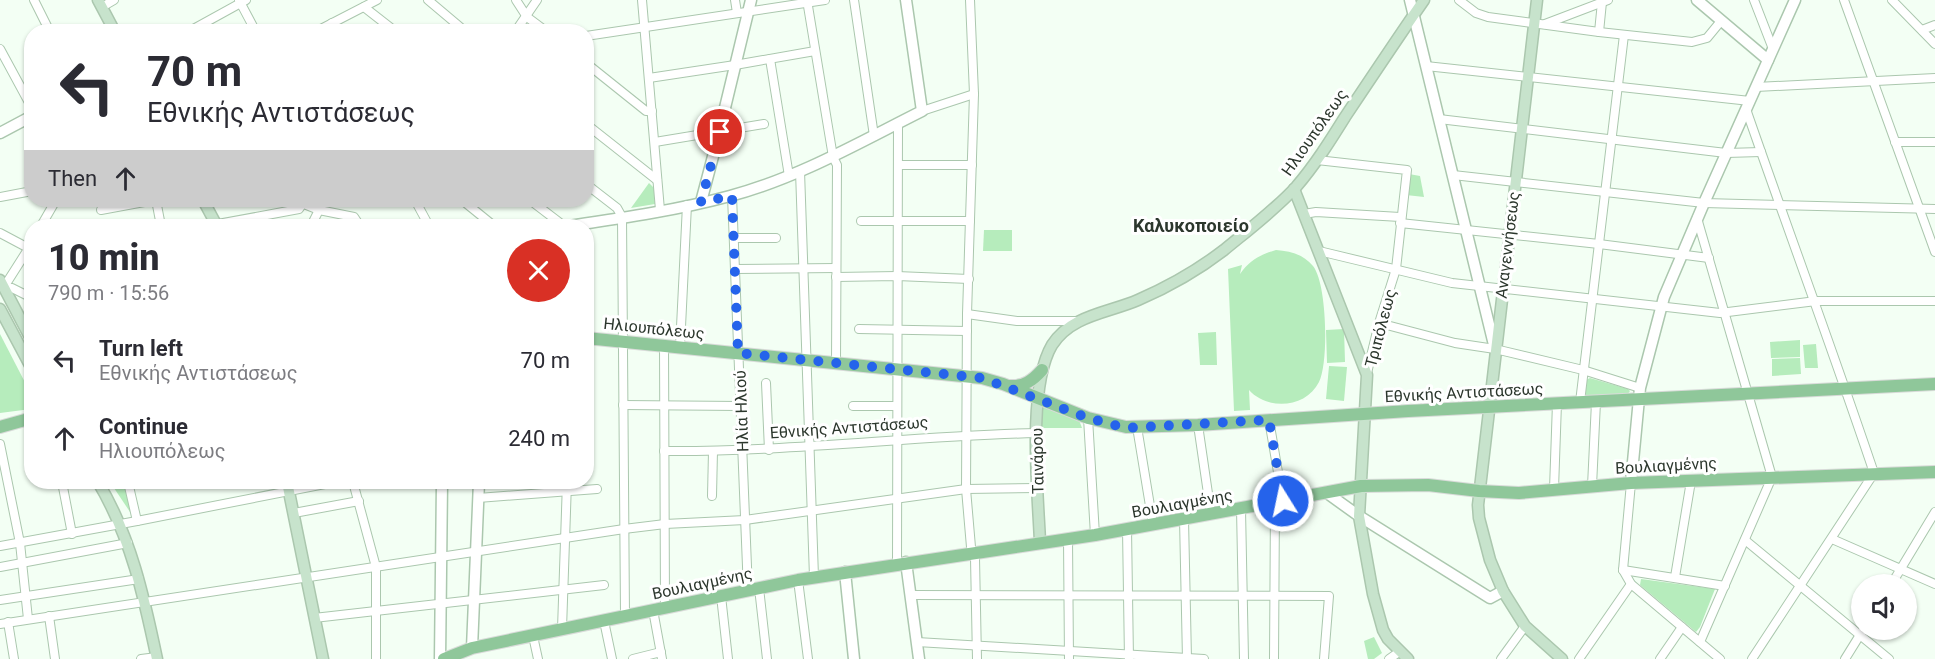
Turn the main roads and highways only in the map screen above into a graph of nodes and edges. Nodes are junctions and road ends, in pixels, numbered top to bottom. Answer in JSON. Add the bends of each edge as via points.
{"nodes":[{"id":1,"x":1424,"y":0,"type":"edge"},
{"id":2,"x":1537,"y":0,"type":"edge"},
{"id":3,"x":100,"y":3,"type":"edge"},
{"id":4,"x":111,"y":24,"type":"edge"},
{"id":5,"x":1294,"y":189,"type":"junction"},
{"id":6,"x":2,"y":283,"type":"edge"},
{"id":7,"x":0,"y":309,"type":"edge"},
{"id":8,"x":1077,"y":321,"type":"joint"},
{"id":9,"x":24,"y":326,"type":"edge"},
{"id":10,"x":594,"y":339,"type":"edge"},
{"id":11,"x":24,"y":354,"type":"edge"},
{"id":12,"x":1042,"y":370,"type":"junction"},
{"id":13,"x":1003,"y":384,"type":"junction"},
{"id":14,"x":1935,"y":384,"type":"edge"},
{"id":15,"x":1039,"y":398,"type":"junction"},
{"id":16,"x":1488,"y":407,"type":"junction"},
{"id":17,"x":1366,"y":414,"type":"junction"},
{"id":18,"x":24,"y":420,"type":"edge"},
{"id":19,"x":0,"y":426,"type":"edge"},
{"id":20,"x":1935,"y":472,"type":"edge"},
{"id":21,"x":1361,"y":486,"type":"junction"},
{"id":22,"x":102,"y":489,"type":"edge"},
{"id":23,"x":288,"y":489,"type":"edge"},
{"id":24,"x":1479,"y":491,"type":"junction"},
{"id":25,"x":1040,"y":542,"type":"junction"},
{"id":26,"x":1403,"y":655,"type":"edge"},
{"id":27,"x":157,"y":658,"type":"edge"},
{"id":28,"x":322,"y":659,"type":"edge"},
{"id":29,"x":442,"y":659,"type":"edge"},
{"id":30,"x":1562,"y":659,"type":"edge"}],
"edges":[{"from":1,"to":5,"type":"main road","name":"Ηλιουπόλεως"},
{"from":2,"to":16,"type":"main road","name":"Αναγεννήσεως","via":[[1539,24],[1527,77]]},
{"from":3,"to":4,"type":"main road"},
{"from":5,"to":8,"type":"main road","name":"Ηλιουπόλεως","via":[[1193,272],[1136,301]]},
{"from":5,"to":17,"type":"main road","name":"Τριπόλεως","via":[[1367,375]]},
{"from":6,"to":9,"type":"main road"},
{"from":7,"to":11,"type":"main road"},
{"from":8,"to":12,"type":"main road","name":"Ταινάρου","via":[[1055,341]]},
{"from":10,"to":13,"type":"main road","name":"Ηλιουπόλεως","via":[[966,376]]},
{"from":12,"to":13,"type":"main road","via":[[1022,385]]},
{"from":12,"to":15,"type":"main road","name":"Ταινάρου"},
{"from":13,"to":15,"type":"main road","name":"Εθνικής Αντιστάσεως"},
{"from":14,"to":16,"type":"main road","name":"Εθνικής Αντιστάσεως","via":[[1748,394],[1640,394],[1596,402]]},
{"from":15,"to":17,"type":"main road","name":"Εθνικής Αντιστάσεως","via":[[1088,418],[1137,428]]},
{"from":15,"to":25,"type":"main road","name":"Ταινάρου","via":[[1036,433]]},
{"from":16,"to":17,"type":"main road","name":"Εθνικής Αντιστάσεως"},
{"from":16,"to":24,"type":"main road","name":"Αναγεννήσεως"},
{"from":17,"to":21,"type":"main road","name":"Τριπόλεως"},
{"from":18,"to":19,"type":"main road"},
{"from":20,"to":24,"type":"main road","name":"Βουλιαγμένης","via":[[1631,483],[1519,493]]},
{"from":21,"to":24,"type":"main road","name":"Βουλιαγμένης","via":[[1428,485]]},
{"from":21,"to":25,"type":"main road","name":"Βουλιαγμένης"},
{"from":21,"to":26,"type":"main road","name":"Τριπόλεως","via":[[1361,535],[1379,621],[1388,639]]},
{"from":22,"to":27,"type":"main road","via":[[128,543]]},
{"from":23,"to":28,"type":"main road"},
{"from":24,"to":30,"type":"main road","name":"Αναγεννήσεως","via":[[1479,518],[1503,591],[1525,627]]},
{"from":25,"to":29,"type":"main road","name":"Βουλιαγμένης","via":[[798,580],[472,648]]}]}
